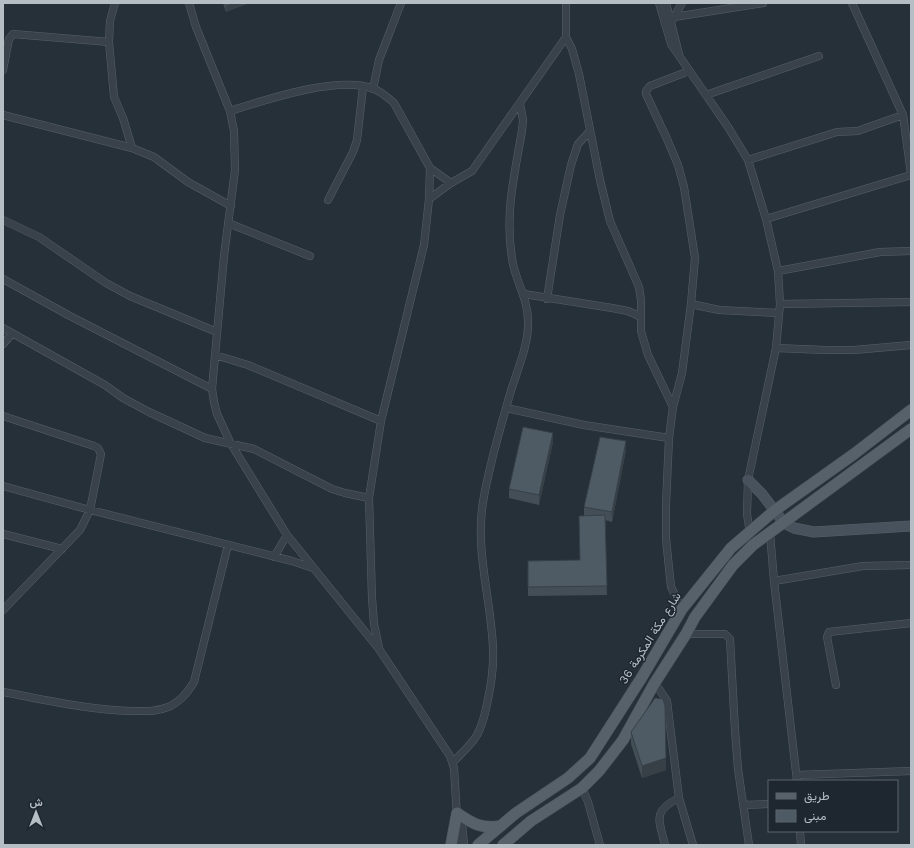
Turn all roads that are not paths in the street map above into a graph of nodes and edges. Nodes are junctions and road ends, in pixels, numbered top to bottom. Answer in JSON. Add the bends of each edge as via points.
{"nodes":[{"id":1,"x":115,"y":3,"type":"edge"},
{"id":2,"x":189,"y":3,"type":"edge"},
{"id":3,"x":401,"y":3,"type":"edge"},
{"id":4,"x":566,"y":3,"type":"edge"},
{"id":5,"x":659,"y":3,"type":"edge"},
{"id":6,"x":666,"y":3,"type":"edge"},
{"id":7,"x":682,"y":3,"type":"edge"},
{"id":8,"x":763,"y":3,"type":"edge"},
{"id":9,"x":852,"y":3,"type":"edge"},
{"id":10,"x":673,"y":20,"type":"junction"},
{"id":11,"x":566,"y":37,"type":"junction"},
{"id":12,"x":109,"y":42,"type":"junction"},
{"id":13,"x":819,"y":56,"type":"dead end"},
{"id":14,"x":680,"y":58,"type":"junction"},
{"id":15,"x":3,"y":70,"type":"edge"},
{"id":16,"x":689,"y":71,"type":"junction"},
{"id":17,"x":363,"y":87,"type":"junction"},
{"id":18,"x":373,"y":88,"type":"junction"},
{"id":19,"x":706,"y":95,"type":"junction"},
{"id":20,"x":520,"y":104,"type":"junction"},
{"id":21,"x":230,"y":111,"type":"junction"},
{"id":22,"x":3,"y":116,"type":"edge"},
{"id":23,"x":903,"y":116,"type":"junction"},
{"id":24,"x":590,"y":131,"type":"junction"},
{"id":25,"x":132,"y":148,"type":"junction"},
{"id":26,"x":748,"y":160,"type":"junction"},
{"id":27,"x":430,"y":168,"type":"junction"},
{"id":28,"x":911,"y":174,"type":"edge"},
{"id":29,"x":451,"y":183,"type":"junction"},
{"id":30,"x":429,"y":199,"type":"junction"},
{"id":31,"x":328,"y":200,"type":"dead end"},
{"id":32,"x":231,"y":206,"type":"junction"},
{"id":33,"x":766,"y":219,"type":"junction"},
{"id":34,"x":3,"y":220,"type":"edge"},
{"id":35,"x":228,"y":223,"type":"junction"},
{"id":36,"x":911,"y":251,"type":"edge"},
{"id":37,"x":310,"y":256,"type":"dead end"},
{"id":38,"x":778,"y":271,"type":"junction"},
{"id":39,"x":3,"y":279,"type":"edge"},
{"id":40,"x":524,"y":294,"type":"junction"},
{"id":41,"x":547,"y":299,"type":"junction"},
{"id":42,"x":911,"y":302,"type":"edge"},
{"id":43,"x":691,"y":304,"type":"junction"},
{"id":44,"x":780,"y":304,"type":"junction"},
{"id":45,"x":779,"y":313,"type":"junction"},
{"id":46,"x":641,"y":316,"type":"junction"},
{"id":47,"x":3,"y":328,"type":"edge"},
{"id":48,"x":217,"y":332,"type":"junction"},
{"id":49,"x":12,"y":334,"type":"junction"},
{"id":50,"x":3,"y":344,"type":"edge"},
{"id":51,"x":911,"y":345,"type":"edge"},
{"id":52,"x":776,"y":348,"type":"junction"},
{"id":53,"x":215,"y":355,"type":"junction"},
{"id":54,"x":212,"y":389,"type":"junction"},
{"id":55,"x":673,"y":407,"type":"junction"},
{"id":56,"x":506,"y":408,"type":"junction"},
{"id":57,"x":911,"y":410,"type":"edge"},
{"id":58,"x":3,"y":416,"type":"edge"},
{"id":59,"x":381,"y":421,"type":"junction"},
{"id":60,"x":911,"y":429,"type":"edge"},
{"id":61,"x":669,"y":438,"type":"junction"},
{"id":62,"x":231,"y":444,"type":"junction"},
{"id":63,"x":748,"y":480,"type":"junction"},
{"id":64,"x":3,"y":486,"type":"edge"},
{"id":65,"x":369,"y":498,"type":"junction"},
{"id":66,"x":90,"y":510,"type":"junction"},
{"id":67,"x":774,"y":510,"type":"junction"},
{"id":68,"x":784,"y":523,"type":"junction"},
{"id":69,"x":911,"y":526,"type":"edge"},
{"id":70,"x":750,"y":530,"type":"junction"},
{"id":71,"x":770,"y":533,"type":"junction"},
{"id":72,"x":3,"y":534,"type":"edge"},
{"id":73,"x":287,"y":535,"type":"junction"},
{"id":74,"x":228,"y":545,"type":"junction"},
{"id":75,"x":753,"y":545,"type":"junction"},
{"id":76,"x":62,"y":549,"type":"junction"},
{"id":77,"x":274,"y":557,"type":"junction"},
{"id":78,"x":911,"y":565,"type":"edge"},
{"id":79,"x":313,"y":568,"type":"junction"},
{"id":80,"x":774,"y":581,"type":"junction"},
{"id":81,"x":682,"y":608,"type":"junction"},
{"id":82,"x":3,"y":610,"type":"edge"},
{"id":83,"x":911,"y":623,"type":"edge"},
{"id":84,"x":686,"y":634,"type":"junction"},
{"id":85,"x":379,"y":650,"type":"junction"},
{"id":86,"x":654,"y":684,"type":"junction"},
{"id":87,"x":836,"y":685,"type":"dead end"},
{"id":88,"x":3,"y":692,"type":"edge"},
{"id":89,"x":453,"y":762,"type":"junction"},
{"id":90,"x":911,"y":771,"type":"edge"},
{"id":91,"x":797,"y":778,"type":"edge"},
{"id":92,"x":582,"y":788,"type":"junction"},
{"id":93,"x":679,"y":798,"type":"junction"},
{"id":94,"x":768,"y":804,"type":"edge"},
{"id":95,"x":743,"y":805,"type":"junction"},
{"id":96,"x":457,"y":813,"type":"junction"},
{"id":97,"x":501,"y":826,"type":"junction"},
{"id":98,"x":800,"y":832,"type":"edge"},
{"id":99,"x":509,"y":843,"type":"edge"},
{"id":100,"x":451,"y":845,"type":"edge"},
{"id":101,"x":458,"y":845,"type":"edge"},
{"id":102,"x":464,"y":845,"type":"edge"},
{"id":103,"x":478,"y":845,"type":"edge"},
{"id":104,"x":600,"y":845,"type":"edge"},
{"id":105,"x":665,"y":845,"type":"edge"},
{"id":106,"x":694,"y":845,"type":"edge"},
{"id":107,"x":749,"y":845,"type":"edge"},
{"id":108,"x":801,"y":845,"type":"edge"}],
"edges":[{"from":1,"to":12,"type":"street","via":[[110,21]]},
{"from":2,"to":21,"type":"street"},
{"from":3,"to":18,"type":"street","via":[[379,60]]},
{"from":4,"to":11,"type":"street"},
{"from":5,"to":14,"type":"street","via":[[670,44]]},
{"from":6,"to":10,"type":"street"},
{"from":7,"to":10,"type":"street"},
{"from":8,"to":10,"type":"street"},
{"from":9,"to":23,"type":"street"},
{"from":10,"to":14,"type":"street"},
{"from":11,"to":20,"type":"street"},
{"from":11,"to":24,"type":"street","via":[[579,74]]},
{"from":12,"to":15,"type":"street","via":[[13,34],[9,39]]},
{"from":12,"to":25,"type":"street","via":[[114,97]]},
{"from":13,"to":19,"type":"street"},
{"from":14,"to":16,"type":"street"},
{"from":16,"to":19,"type":"street"},
{"from":16,"to":43,"type":"street","via":[[650,86],[646,94],[678,165],[684,187],[695,258]]},
{"from":17,"to":18,"type":"street"},
{"from":17,"to":21,"type":"street","via":[[317,88]]},
{"from":17,"to":31,"type":"street","via":[[357,140]]},
{"from":18,"to":27,"type":"street","via":[[394,103]]},
{"from":19,"to":26,"type":"street"},
{"from":20,"to":29,"type":"street","via":[[472,171]]},
{"from":20,"to":40,"type":"street","via":[[522,131],[510,199],[509,220],[513,263]]},
{"from":21,"to":32,"type":"street","via":[[235,151]]},
{"from":22,"to":25,"type":"street"},
{"from":23,"to":26,"type":"street","via":[[858,131],[837,132]]},
{"from":23,"to":28,"type":"street"},
{"from":24,"to":41,"type":"street","via":[[578,144],[571,165],[560,215]]},
{"from":24,"to":46,"type":"street","via":[[610,220],[640,294]]},
{"from":25,"to":32,"type":"street","via":[[154,157],[188,182]]},
{"from":26,"to":33,"type":"street"},
{"from":27,"to":29,"type":"street"},
{"from":27,"to":30,"type":"street"},
{"from":28,"to":33,"type":"street"},
{"from":29,"to":30,"type":"street"},
{"from":30,"to":59,"type":"street","via":[[424,245]]},
{"from":32,"to":35,"type":"street"},
{"from":33,"to":38,"type":"street"},
{"from":34,"to":48,"type":"street","via":[[39,237],[106,283],[130,296]]},
{"from":35,"to":37,"type":"street"},
{"from":35,"to":48,"type":"street"},
{"from":36,"to":38,"type":"street","via":[[880,252]]},
{"from":38,"to":44,"type":"street"},
{"from":39,"to":54,"type":"street"},
{"from":40,"to":41,"type":"street"},
{"from":40,"to":56,"type":"street","via":[[528,320],[526,343]]},
{"from":41,"to":46,"type":"street","via":[[612,308]]},
{"from":42,"to":44,"type":"street"},
{"from":43,"to":45,"type":"street","via":[[719,310]]},
{"from":43,"to":55,"type":"street","via":[[682,373]]},
{"from":44,"to":45,"type":"street"},
{"from":45,"to":52,"type":"street"},
{"from":46,"to":55,"type":"street","via":[[641,331],[648,355]]},
{"from":47,"to":49,"type":"street"},
{"from":48,"to":53,"type":"street"},
{"from":49,"to":50,"type":"street"},
{"from":49,"to":62,"type":"street","via":[[149,412],[206,438]]},
{"from":51,"to":52,"type":"street","via":[[854,350]]},
{"from":52,"to":63,"type":"street"},
{"from":53,"to":54,"type":"street"},
{"from":53,"to":59,"type":"street","via":[[248,365]]},
{"from":54,"to":62,"type":"street","via":[[217,414]]},
{"from":55,"to":61,"type":"street"},
{"from":56,"to":61,"type":"street","via":[[584,425]]},
{"from":56,"to":89,"type":"street","via":[[485,494],[481,522],[481,553],[493,649],[490,690],[478,734]]},
{"from":57,"to":67,"type":"main road","name":"شارع مكة المكرمة 36"},
{"from":58,"to":66,"type":"street","via":[[98,448],[101,454]]},
{"from":59,"to":65,"type":"street"},
{"from":60,"to":68,"type":"main road"},
{"from":61,"to":81,"type":"street","via":[[666,539],[671,587]]},
{"from":62,"to":65,"type":"street","via":[[254,449],[332,489]]},
{"from":62,"to":73,"type":"street"},
{"from":63,"to":67,"type":"street"},
{"from":63,"to":70,"type":"street"},
{"from":64,"to":66,"type":"street"},
{"from":65,"to":85,"type":"street","via":[[372,598]]},
{"from":66,"to":74,"type":"street"},
{"from":66,"to":76,"type":"street","via":[[80,530]]},
{"from":67,"to":68,"type":"street"},
{"from":67,"to":70,"type":"main road","name":"شارع مكة المكرمة 36"},
{"from":68,"to":69,"type":"street","via":[[814,532]]},
{"from":68,"to":71,"type":"main road"},
{"from":70,"to":75,"type":"street"},
{"from":70,"to":81,"type":"main road","name":"شارع مكة المكرمة 36","via":[[731,548]]},
{"from":71,"to":75,"type":"main road"},
{"from":71,"to":80,"type":"street"},
{"from":72,"to":76,"type":"street"},
{"from":73,"to":77,"type":"street"},
{"from":73,"to":79,"type":"street"},
{"from":74,"to":77,"type":"street"},
{"from":74,"to":88,"type":"street","via":[[194,682],[180,700],[170,707],[155,712],[116,711]]},
{"from":75,"to":84,"type":"main road","via":[[733,565],[695,617]]},
{"from":76,"to":82,"type":"street"},
{"from":77,"to":79,"type":"street"},
{"from":78,"to":80,"type":"street","via":[[863,566]]},
{"from":79,"to":85,"type":"street"},
{"from":80,"to":91,"type":"street"},
{"from":81,"to":97,"type":"main road","name":"شارع مكة المكرمة 36","via":[[590,758],[568,778]]},
{"from":83,"to":87,"type":"street","via":[[829,632],[827,637]]},
{"from":84,"to":86,"type":"main road"},
{"from":84,"to":95,"type":"street","via":[[725,634],[730,639],[735,730]]},
{"from":85,"to":89,"type":"street"},
{"from":86,"to":92,"type":"main road","via":[[623,740]]},
{"from":86,"to":93,"type":"street","via":[[667,701]]},
{"from":89,"to":96,"type":"street"},
{"from":90,"to":91,"type":"street"},
{"from":92,"to":99,"type":"main road","via":[[531,821]]},
{"from":92,"to":104,"type":"street"},
{"from":93,"to":105,"type":"street","via":[[669,803],[660,816]]},
{"from":93,"to":106,"type":"street"},
{"from":94,"to":95,"type":"street"},
{"from":95,"to":107,"type":"street"},
{"from":96,"to":97,"type":"main road","via":[[481,827]]},
{"from":96,"to":100,"type":"main road"},
{"from":96,"to":101,"type":"street"},
{"from":96,"to":102,"type":"street","via":[[462,824]]},
{"from":97,"to":103,"type":"main road","name":"شارع مكة المكرمة 36"},
{"from":98,"to":108,"type":"street"}]}
